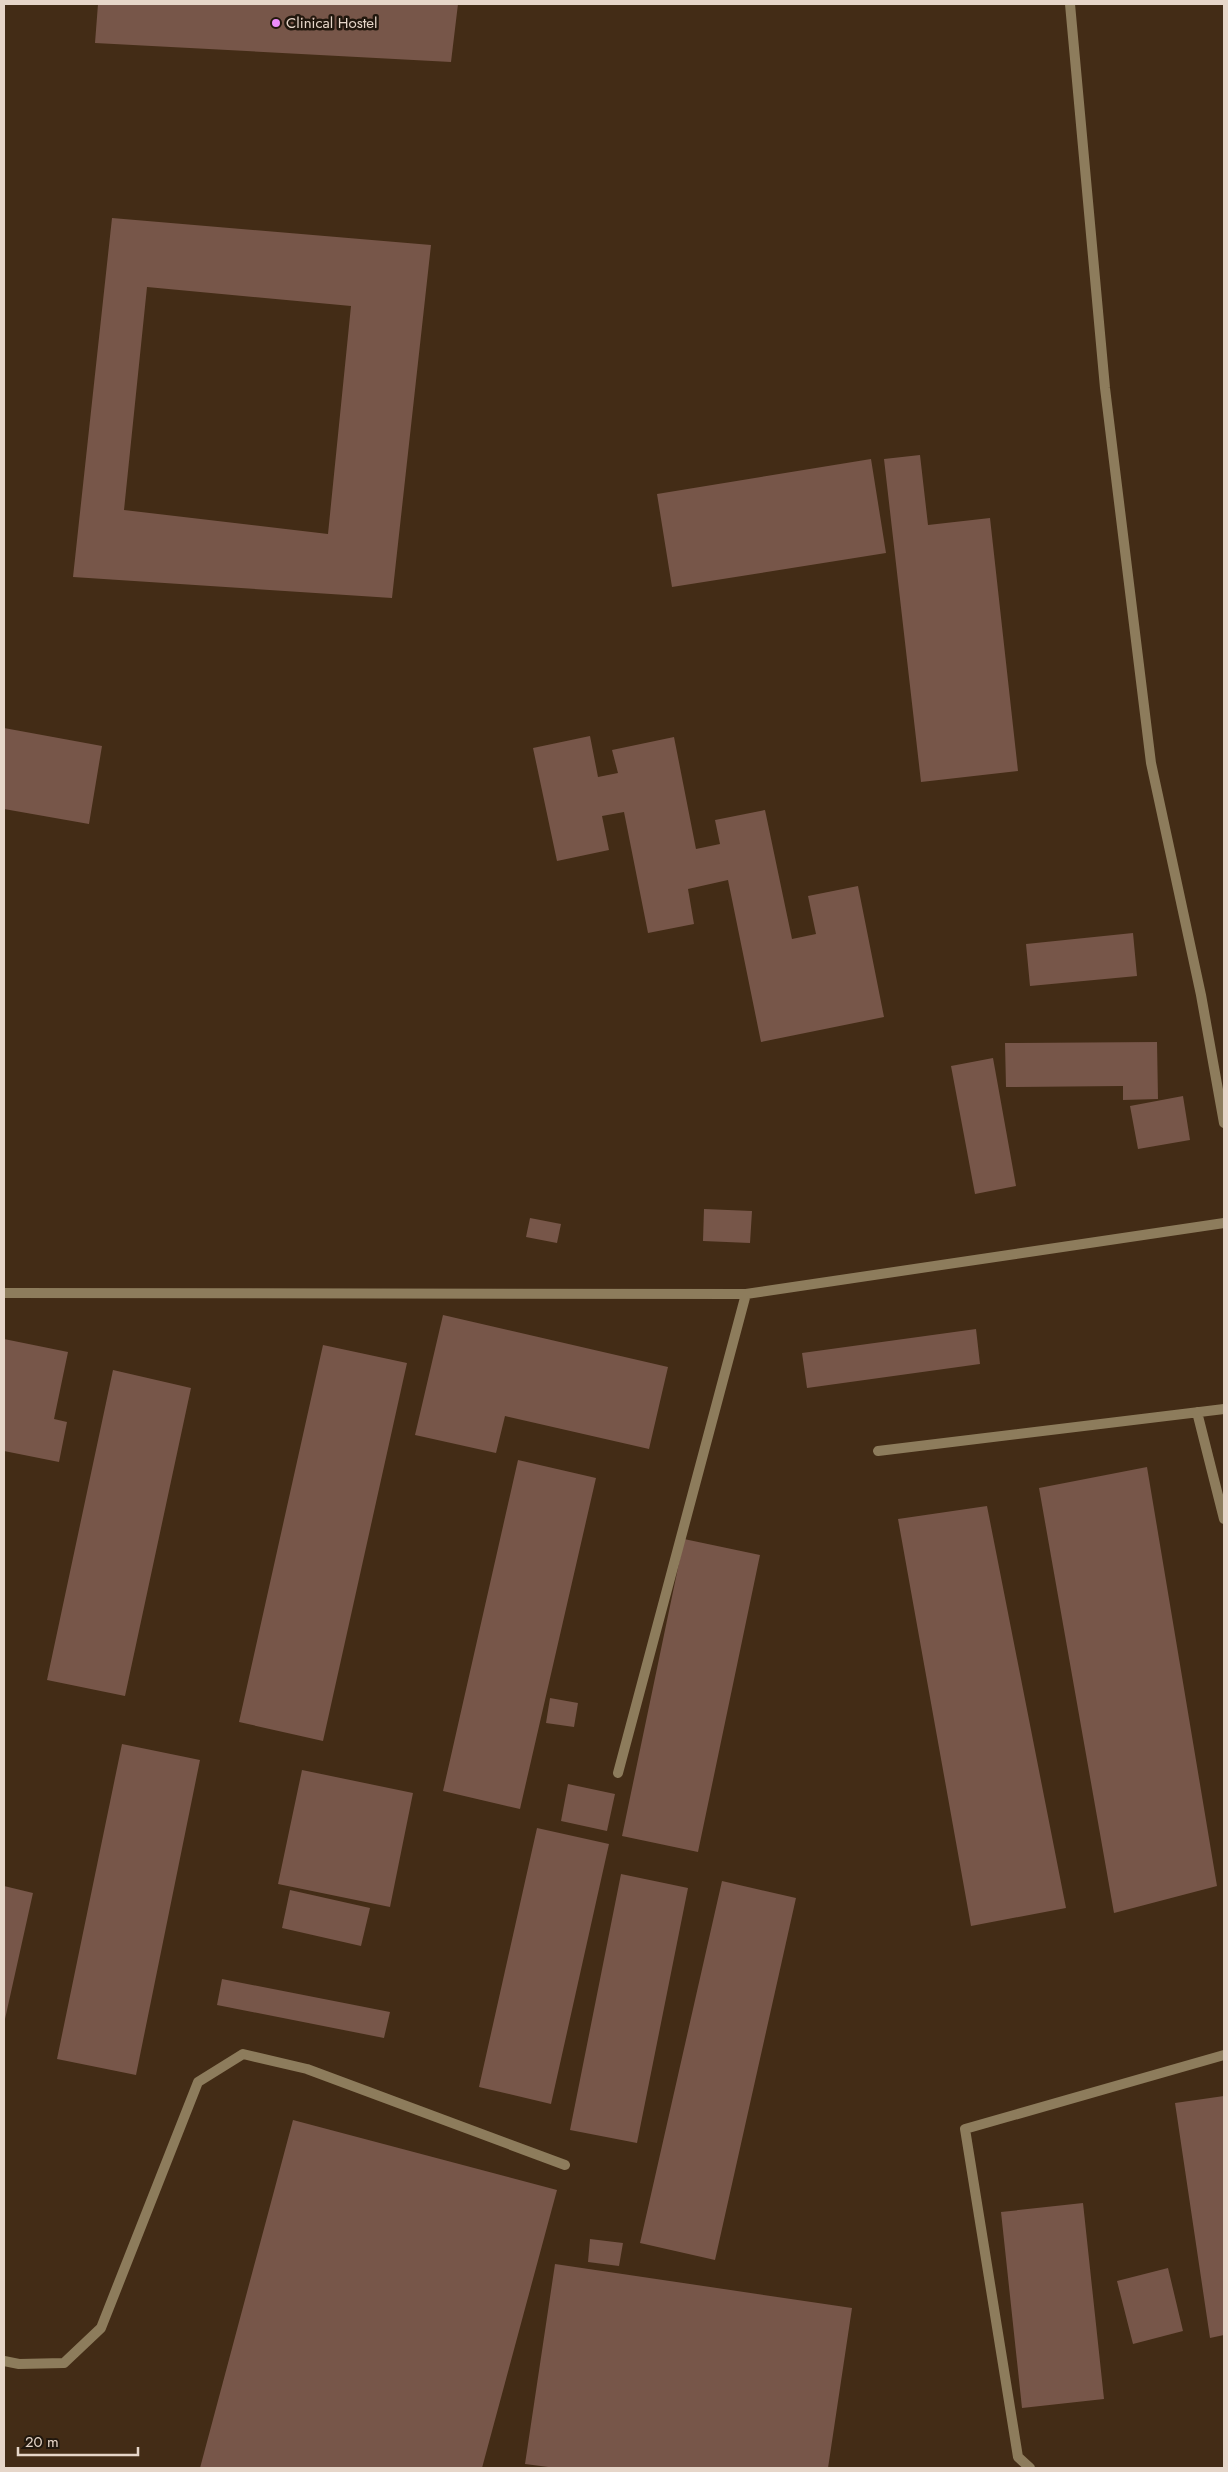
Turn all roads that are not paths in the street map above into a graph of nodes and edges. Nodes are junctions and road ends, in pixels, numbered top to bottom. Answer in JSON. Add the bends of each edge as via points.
{"nodes":[{"id":1,"x":1070,"y":4,"type":"edge"},
{"id":2,"x":1224,"y":1123,"type":"edge"},
{"id":3,"x":1224,"y":1223,"type":"edge"},
{"id":4,"x":4,"y":1293,"type":"edge"},
{"id":5,"x":746,"y":1294,"type":"junction"},
{"id":6,"x":1224,"y":1409,"type":"edge"},
{"id":7,"x":1197,"y":1412,"type":"junction"},
{"id":8,"x":878,"y":1451,"type":"dead end"},
{"id":9,"x":1224,"y":1519,"type":"edge"},
{"id":10,"x":618,"y":1773,"type":"dead end"},
{"id":11,"x":1224,"y":2055,"type":"edge"},
{"id":12,"x":566,"y":2165,"type":"dead end"},
{"id":13,"x":4,"y":2361,"type":"edge"},
{"id":14,"x":1030,"y":2468,"type":"edge"}],
"edges":[{"from":1,"to":2,"type":"street","via":[[1105,388],[1152,763],[1201,995]]},
{"from":3,"to":5,"type":"street"},
{"from":4,"to":5,"type":"street"},
{"from":5,"to":10,"type":"street"},
{"from":6,"to":7,"type":"street"},
{"from":7,"to":8,"type":"street"},
{"from":7,"to":9,"type":"street"},
{"from":11,"to":14,"type":"street","via":[[965,2129],[1018,2456]]},
{"from":12,"to":13,"type":"street","via":[[307,2069],[243,2054],[198,2082],[101,2328],[64,2364]]}]}
